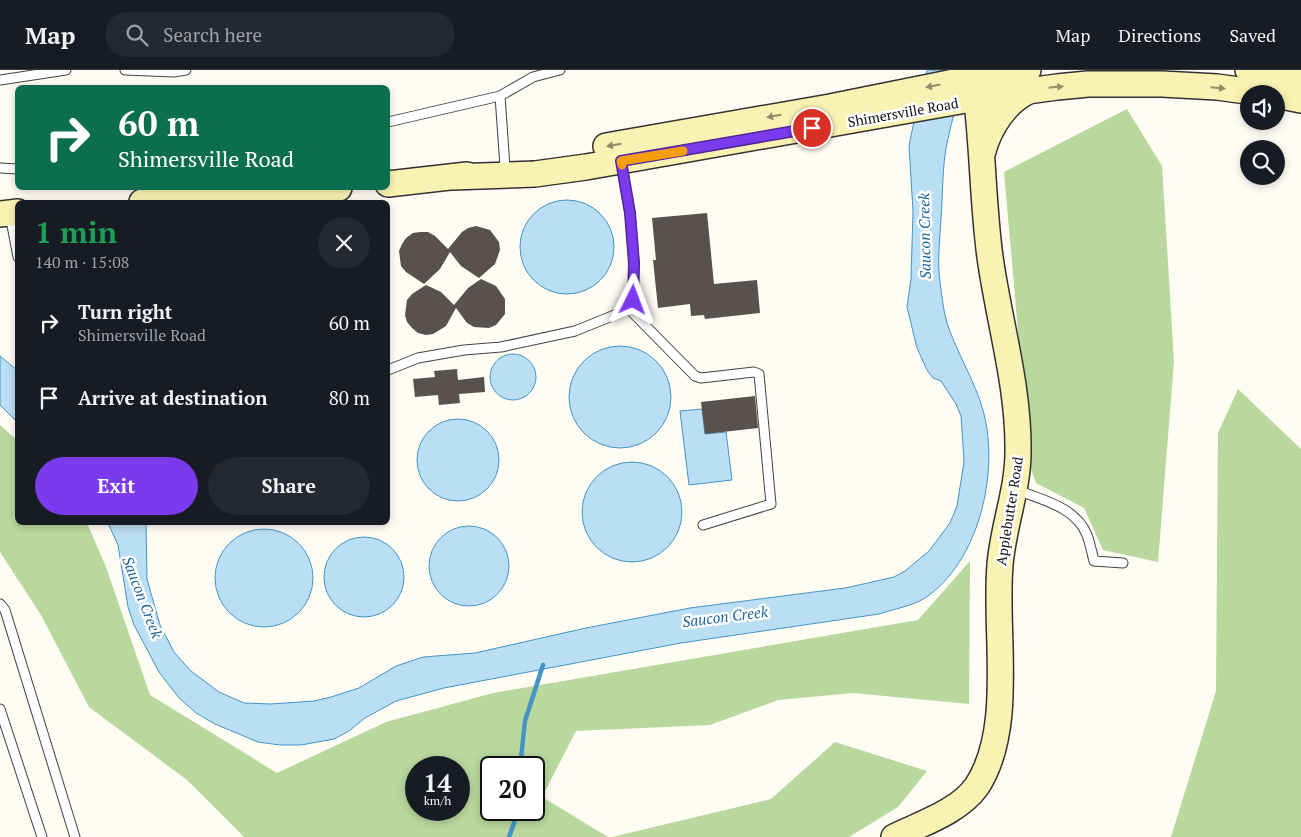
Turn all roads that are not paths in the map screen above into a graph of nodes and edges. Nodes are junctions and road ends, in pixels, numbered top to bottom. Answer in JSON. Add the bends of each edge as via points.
{"nodes":[{"id":1,"x":66,"y":70,"type":"edge"},
{"id":2,"x":125,"y":70,"type":"edge"},
{"id":3,"x":186,"y":70,"type":"edge"},
{"id":4,"x":560,"y":70,"type":"edge"},
{"id":5,"x":1248,"y":70,"type":"edge"},
{"id":6,"x":1301,"y":79,"type":"edge"},
{"id":7,"x":0,"y":80,"type":"edge"},
{"id":8,"x":1029,"y":81,"type":"edge"},
{"id":9,"x":985,"y":87,"type":"junction"},
{"id":10,"x":1240,"y":91,"type":"edge"},
{"id":11,"x":500,"y":96,"type":"junction"},
{"id":12,"x":1285,"y":97,"type":"edge"},
{"id":13,"x":1301,"y":100,"type":"edge"},
{"id":14,"x":853,"y":111,"type":"junction"},
{"id":15,"x":390,"y":122,"type":"edge"},
{"id":16,"x":981,"y":159,"type":"junction"},
{"id":17,"x":621,"y":161,"type":"junction"},
{"id":18,"x":506,"y":167,"type":"junction"},
{"id":19,"x":0,"y":168,"type":"edge"},
{"id":20,"x":15,"y":168,"type":"edge"},
{"id":21,"x":452,"y":177,"type":"junction"},
{"id":22,"x":390,"y":184,"type":"edge"},
{"id":23,"x":311,"y":190,"type":"edge"},
{"id":24,"x":170,"y":200,"type":"edge"},
{"id":25,"x":9,"y":213,"type":"edge"},
{"id":26,"x":15,"y":242,"type":"edge"},
{"id":27,"x":628,"y":308,"type":"junction"},
{"id":28,"x":390,"y":369,"type":"edge"},
{"id":29,"x":1014,"y":489,"type":"junction"},
{"id":30,"x":703,"y":525,"type":"dead end"},
{"id":31,"x":1123,"y":563,"type":"dead end"},
{"id":32,"x":0,"y":604,"type":"edge"},
{"id":33,"x":0,"y":709,"type":"edge"},
{"id":34,"x":42,"y":837,"type":"edge"},
{"id":35,"x":75,"y":837,"type":"edge"},
{"id":36,"x":894,"y":837,"type":"edge"}],
"edges":[{"from":1,"to":7,"type":"lane"},
{"from":2,"to":3,"type":"lane"},
{"from":4,"to":11,"type":"lane","via":[[533,77]]},
{"from":5,"to":6,"type":"street"},
{"from":8,"to":9,"type":"street","name":"Shimersville Road"},
{"from":8,"to":10,"type":"street","name":"Shimersville Road","one_way":true,"via":[[1072,86],[1129,83],[1190,85]]},
{"from":8,"to":16,"type":"street","via":[[998,119]]},
{"from":9,"to":14,"type":"street","name":"Shimersville Road"},
{"from":9,"to":16,"type":"street","name":"Applebutter Road","via":[[979,126]]},
{"from":11,"to":15,"type":"lane"},
{"from":11,"to":18,"type":"lane"},
{"from":12,"to":13,"type":"street"},
{"from":14,"to":17,"type":"street","name":"Shimersville Road"},
{"from":14,"to":18,"type":"street","name":"Shimersville Road","one_way":true,"via":[[553,156]]},
{"from":16,"to":29,"type":"street","name":"Applebutter Road","via":[[990,257],[1018,424]]},
{"from":17,"to":21,"type":"street","name":"Shimersville Road","via":[[542,173]]},
{"from":17,"to":27,"type":"lane","via":[[634,263],[633,300]]},
{"from":18,"to":21,"type":"street","name":"Shimersville Road"},
{"from":19,"to":20,"type":"lane"},
{"from":21,"to":22,"type":"street","name":"Shimersville Road"},
{"from":23,"to":24,"type":"street"},
{"from":25,"to":26,"type":"lane"},
{"from":27,"to":28,"type":"lane","via":[[575,331],[501,347],[418,358]]},
{"from":27,"to":30,"type":"lane","via":[[695,376],[759,374],[771,504]]},
{"from":29,"to":31,"type":"lane","via":[[1063,508],[1077,520],[1086,533],[1094,562]]},
{"from":29,"to":36,"type":"street","name":"Applebutter Road","via":[[1000,564],[999,705],[988,764],[977,787],[966,799],[928,822]]},
{"from":32,"to":35,"type":"lane","via":[[5,610]]},
{"from":33,"to":34,"type":"lane"}]}
